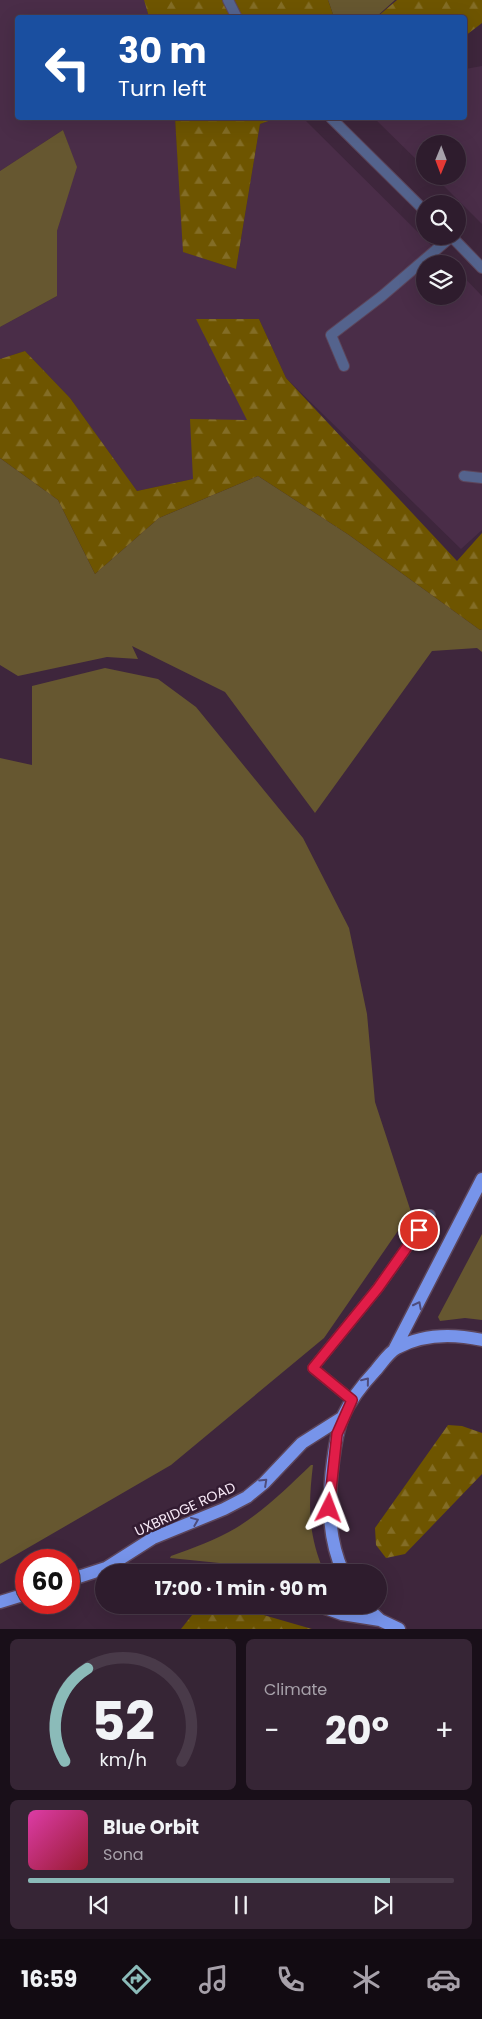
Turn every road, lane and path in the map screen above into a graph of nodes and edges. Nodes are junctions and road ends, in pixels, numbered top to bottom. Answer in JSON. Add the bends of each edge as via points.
{"nodes":[{"id":1,"x":228,"y":0,"type":"edge"},
{"id":2,"x":236,"y":15,"type":"edge"},
{"id":3,"x":333,"y":120,"type":"edge"},
{"id":4,"x":416,"y":202,"type":"edge"},
{"id":5,"x":441,"y":245,"type":"edge"},
{"id":6,"x":460,"y":245,"type":"edge"},
{"id":7,"x":482,"y":268,"type":"edge"},
{"id":8,"x":344,"y":366,"type":"dead end"},
{"id":9,"x":464,"y":476,"type":"dead end"},
{"id":10,"x":482,"y":478,"type":"edge"},
{"id":11,"x":482,"y":1179,"type":"edge"},
{"id":12,"x":430,"y":1215,"type":"dead end"},
{"id":13,"x":482,"y":1340,"type":"edge"},
{"id":14,"x":395,"y":1348,"type":"junction"},
{"id":15,"x":352,"y":1400,"type":"junction"},
{"id":16,"x":343,"y":1417,"type":"junction"},
{"id":17,"x":112,"y":1564,"type":"edge"},
{"id":18,"x":339,"y":1564,"type":"edge"},
{"id":19,"x":95,"y":1572,"type":"edge"},
{"id":20,"x":80,"y":1576,"type":"edge"},
{"id":21,"x":15,"y":1597,"type":"edge"},
{"id":22,"x":0,"y":1602,"type":"edge"},
{"id":23,"x":342,"y":1614,"type":"edge"},
{"id":24,"x":374,"y":1614,"type":"edge"},
{"id":25,"x":380,"y":1620,"type":"junction"},
{"id":26,"x":399,"y":1629,"type":"edge"}],
"edges":[{"from":1,"to":2,"type":"lane"},
{"from":3,"to":4,"type":"lane"},
{"from":5,"to":8,"type":"lane","via":[[331,335]]},
{"from":6,"to":7,"type":"lane"},
{"from":9,"to":10,"type":"lane"},
{"from":14,"to":11,"type":"main road","one_way":true},
{"from":12,"to":15,"type":"lane","via":[[378,1288],[313,1368]]},
{"from":13,"to":14,"type":"main road","via":[[443,1336],[422,1338]]},
{"from":15,"to":14,"type":"main road","one_way":true},
{"from":15,"to":16,"type":"main road"},
{"from":17,"to":16,"type":"main road","name":"UXBRIDGE ROAD","one_way":true,"via":[[154,1538],[247,1497],[302,1443]]},
{"from":16,"to":18,"type":"main road","via":[[337,1434],[329,1504]]},
{"from":19,"to":20,"type":"main road","name":"UXBRIDGE ROAD"},
{"from":21,"to":22,"type":"main road"},
{"from":23,"to":25,"type":"main road"},
{"from":24,"to":25,"type":"main road"},
{"from":25,"to":26,"type":"main road"}]}
